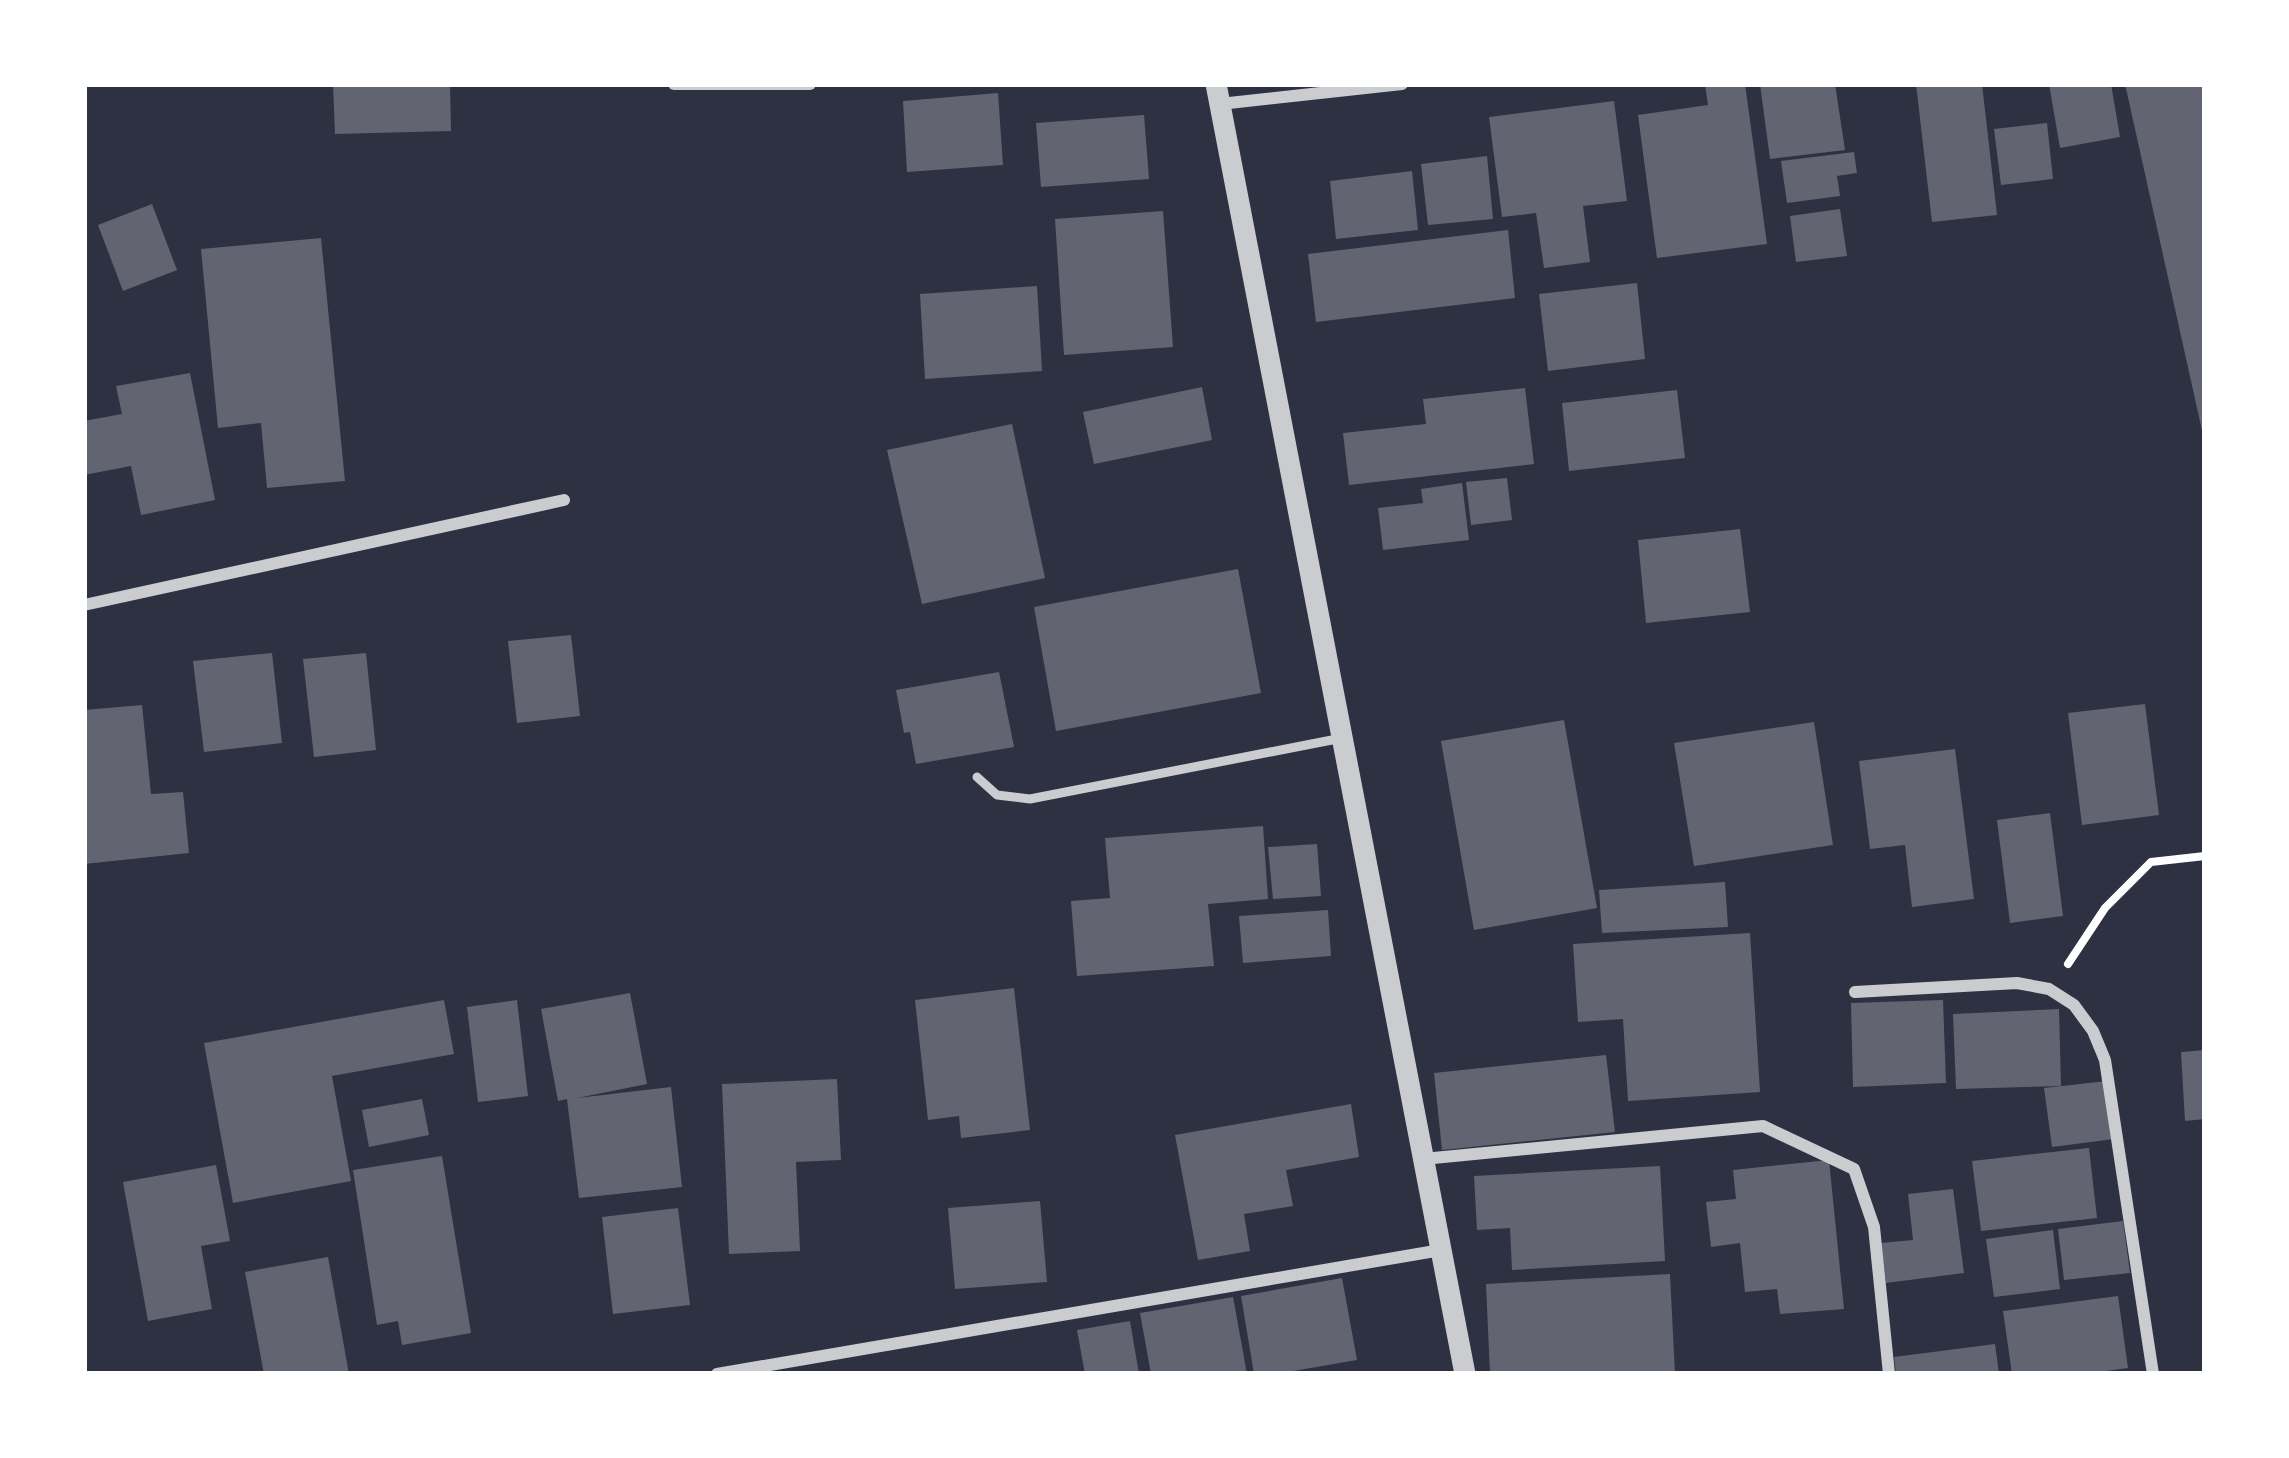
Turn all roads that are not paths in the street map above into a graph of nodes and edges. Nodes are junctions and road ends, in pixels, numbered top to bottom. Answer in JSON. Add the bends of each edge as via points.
{"nodes":[{"id":1,"x":674,"y":84,"type":"edge"},
{"id":2,"x":810,"y":84,"type":"edge"},
{"id":3,"x":1402,"y":84,"type":"edge"},
{"id":4,"x":1218,"y":94,"type":"edge"},
{"id":5,"x":565,"y":500,"type":"dead end"},
{"id":6,"x":84,"y":605,"type":"edge"},
{"id":7,"x":1342,"y":738,"type":"junction"},
{"id":8,"x":977,"y":777,"type":"dead end"},
{"id":9,"x":1855,"y":992,"type":"dead end"},
{"id":10,"x":1423,"y":1159,"type":"junction"},
{"id":11,"x":1441,"y":1250,"type":"junction"},
{"id":12,"x":717,"y":1374,"type":"edge"},
{"id":13,"x":1465,"y":1374,"type":"edge"},
{"id":14,"x":1889,"y":1374,"type":"edge"},
{"id":15,"x":2153,"y":1374,"type":"edge"}],
"edges":[{"from":1,"to":2,"type":"street"},
{"from":3,"to":4,"type":"street"},
{"from":4,"to":7,"type":"street"},
{"from":5,"to":6,"type":"street"},
{"from":7,"to":8,"type":"lane","via":[[1030,799],[997,795]]},
{"from":7,"to":10,"type":"street"},
{"from":9,"to":15,"type":"street","via":[[2017,982],[2074,1005],[2105,1060]]},
{"from":10,"to":11,"type":"street"},
{"from":10,"to":14,"type":"street","via":[[1763,1126],[1854,1169],[1874,1227]]},
{"from":11,"to":12,"type":"street"},
{"from":11,"to":13,"type":"street"}]}
